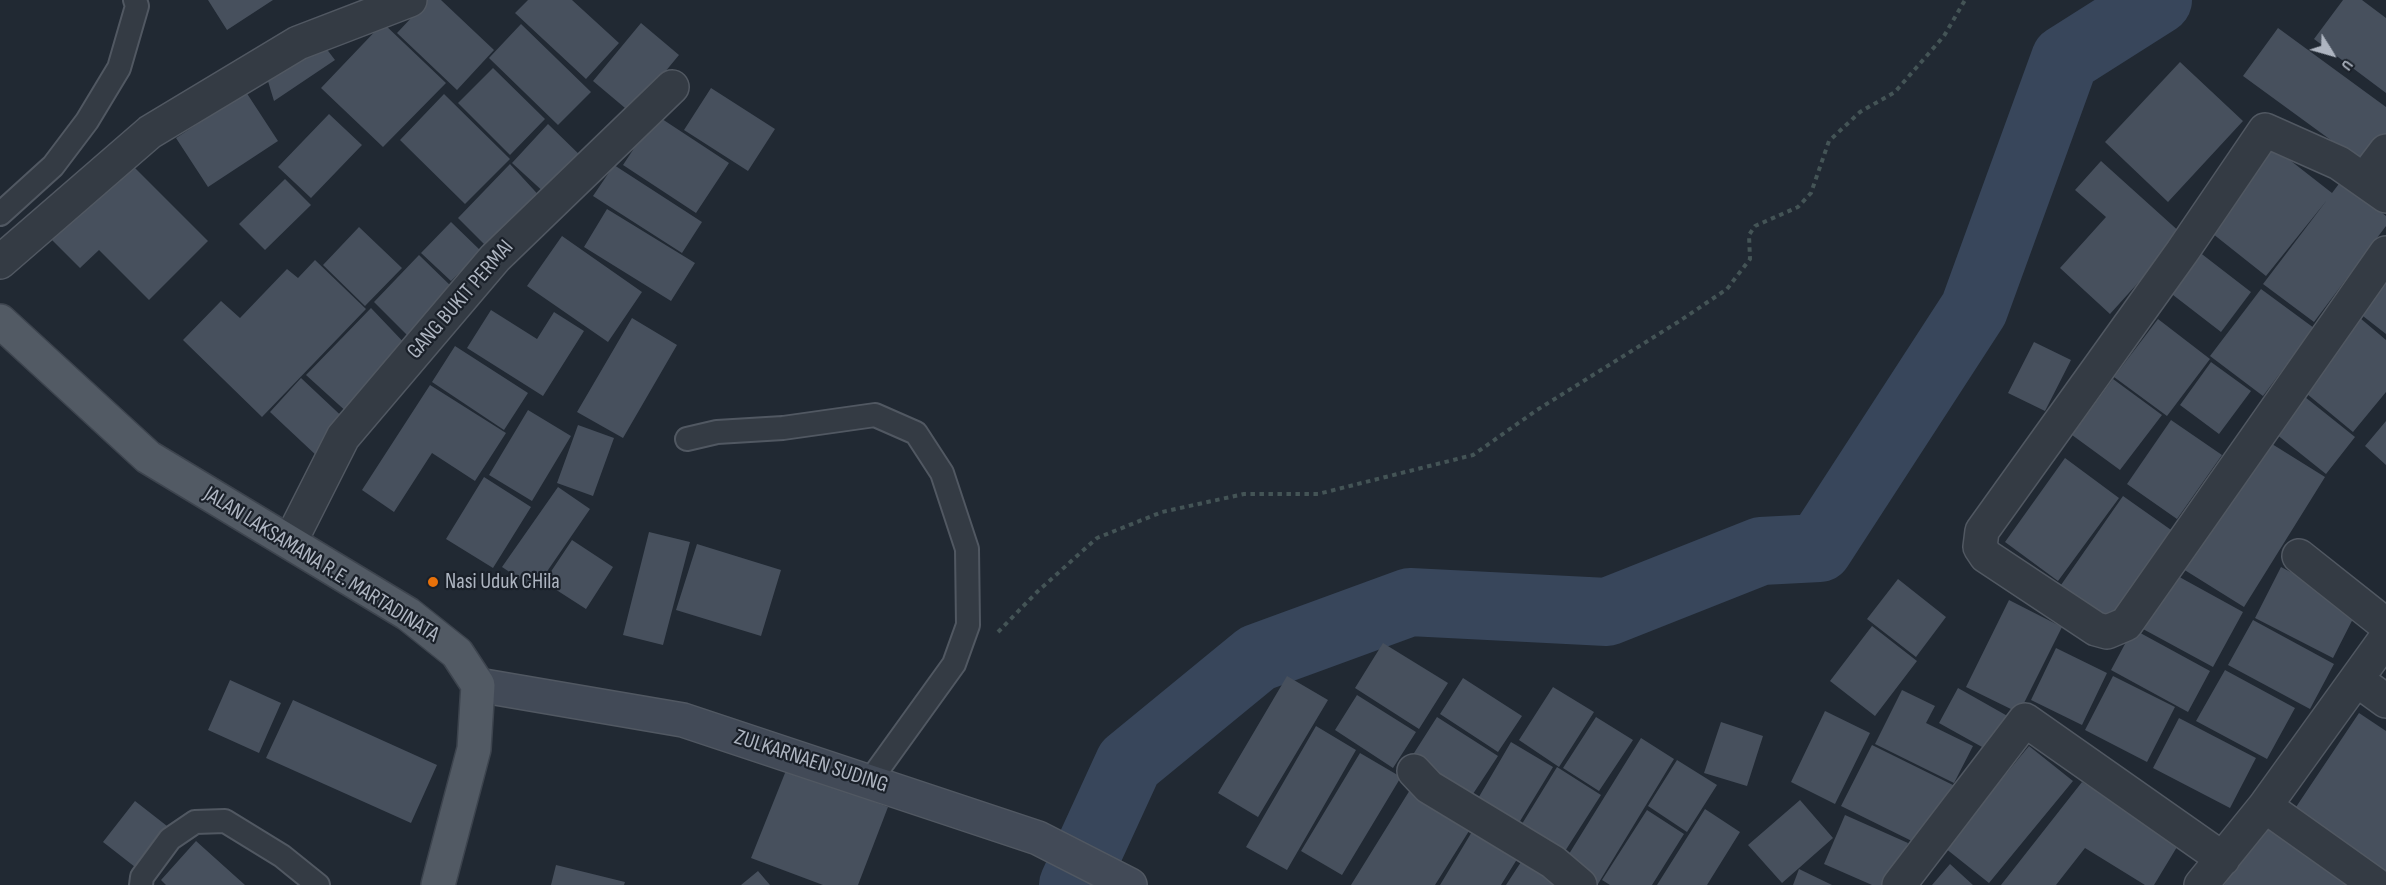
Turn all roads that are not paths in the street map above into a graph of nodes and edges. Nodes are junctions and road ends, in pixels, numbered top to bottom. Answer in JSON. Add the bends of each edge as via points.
{"nodes":[{"id":1,"x":135,"y":0,"type":"edge"},
{"id":2,"x":410,"y":0,"type":"edge"},
{"id":3,"x":672,"y":87,"type":"dead end"},
{"id":4,"x":2386,"y":151,"type":"edge"},
{"id":5,"x":2375,"y":188,"type":"edge"},
{"id":6,"x":0,"y":214,"type":"edge"},
{"id":7,"x":2386,"y":253,"type":"edge"},
{"id":8,"x":0,"y":262,"type":"edge"},
{"id":9,"x":0,"y":321,"type":"edge"},
{"id":10,"x":687,"y":439,"type":"dead end"},
{"id":11,"x":290,"y":543,"type":"junction"},
{"id":12,"x":2299,"y":556,"type":"dead end"},
{"id":13,"x":2386,"y":625,"type":"edge"},
{"id":14,"x":2386,"y":638,"type":"edge"},
{"id":15,"x":2357,"y":680,"type":"junction"},
{"id":16,"x":478,"y":685,"type":"junction"},
{"id":17,"x":2386,"y":701,"type":"edge"},
{"id":18,"x":1414,"y":771,"type":"dead end"},
{"id":19,"x":869,"y":782,"type":"junction"},
{"id":20,"x":2265,"y":806,"type":"junction"},
{"id":21,"x":2223,"y":859,"type":"junction"},
{"id":22,"x":141,"y":885,"type":"edge"},
{"id":23,"x":318,"y":885,"type":"edge"},
{"id":24,"x":438,"y":885,"type":"edge"},
{"id":25,"x":1130,"y":885,"type":"edge"},
{"id":26,"x":1580,"y":885,"type":"edge"},
{"id":27,"x":1899,"y":885,"type":"edge"},
{"id":28,"x":2201,"y":885,"type":"edge"},
{"id":29,"x":2376,"y":885,"type":"edge"}],
"edges":[{"from":1,"to":6,"type":"lane","via":[[137,6],[118,68],[87,121],[53,166]]},
{"from":2,"to":8,"type":"street","via":[[298,43],[150,132]]},
{"from":3,"to":11,"type":"street","name":"GANG BUKIT PERMAI","via":[[495,258],[350,428]]},
{"from":4,"to":5,"type":"street"},
{"from":5,"to":7,"type":"street","via":[[2338,164],[2265,130],[1982,531],[1980,547],[1986,556],[2096,629],[2107,632],[2126,624]]},
{"from":9,"to":11,"type":"main road","name":"JALAN LAKSAMANA R.E. MARTADINATA","via":[[148,457]]},
{"from":10,"to":19,"type":"lane","via":[[717,432],[874,416],[916,433],[942,473],[967,549],[968,625],[954,664]]},
{"from":11,"to":16,"type":"main road","name":"JALAN LAKSAMANA R.E. MARTADINATA","via":[[408,614],[457,653]]},
{"from":12,"to":13,"type":"street"},
{"from":14,"to":15,"type":"street"},
{"from":15,"to":17,"type":"street"},
{"from":15,"to":20,"type":"street"},
{"from":16,"to":19,"type":"street","name":"ZULKARNAEN SUDING","via":[[683,720]]},
{"from":16,"to":24,"type":"main road","via":[[474,749]]},
{"from":18,"to":26,"type":"street","via":[[1429,787],[1553,862]]},
{"from":19,"to":25,"type":"street","name":"ZULKARNAEN SUDING","via":[[1038,838]]},
{"from":20,"to":21,"type":"street"},
{"from":20,"to":29,"type":"street"},
{"from":21,"to":27,"type":"street","via":[[2025,720]]},
{"from":21,"to":28,"type":"street"},
{"from":22,"to":23,"type":"lane","via":[[141,877],[170,838],[195,822],[225,821],[282,856]]}]}
